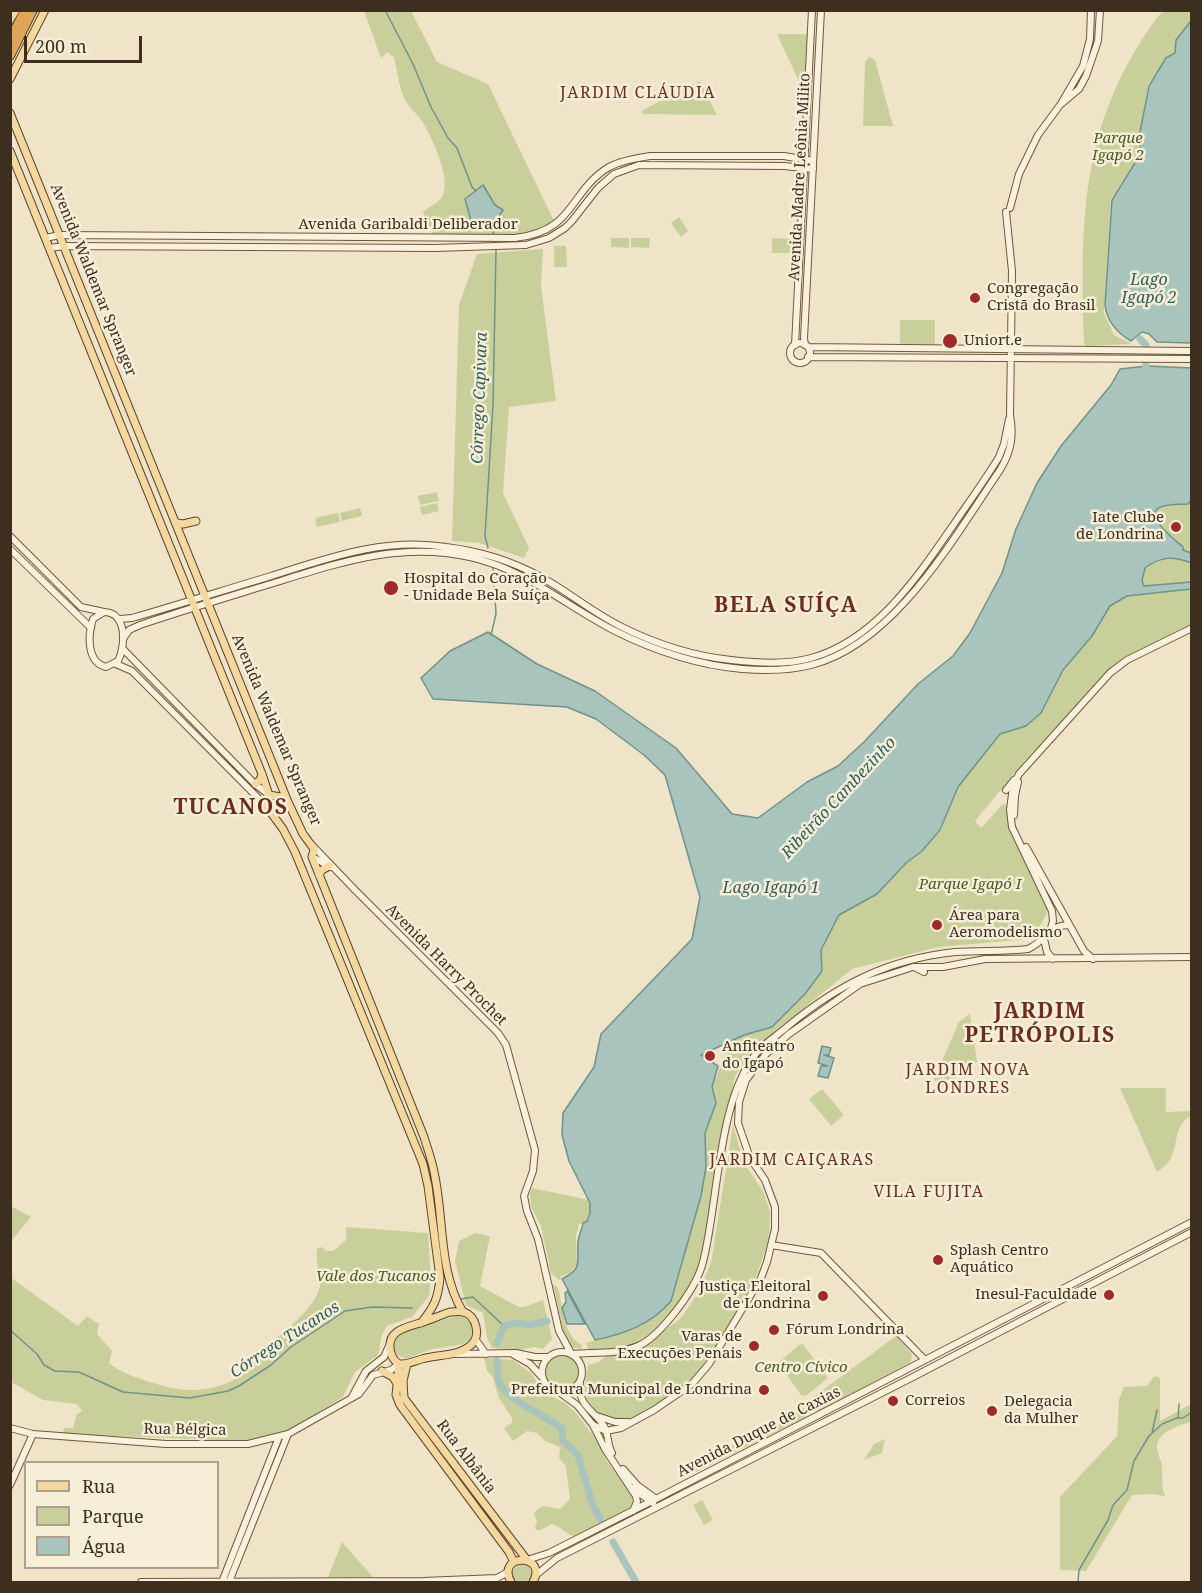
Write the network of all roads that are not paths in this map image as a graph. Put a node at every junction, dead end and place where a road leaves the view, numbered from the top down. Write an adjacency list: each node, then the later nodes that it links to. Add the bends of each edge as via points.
1 (16, 10): 9 (main road)
2 (25, 10): 10 (highway)
3 (33, 10): 11 (highway)
4 (45, 10): 12 (main road)
5 (812, 10): 19 (street, Avenida Madre Leônia Milito)
6 (821, 10): 20 (street, Avenida Madre Leônia Milito)
7 (1091, 10): 13 (street, via 1090,39 1083,66)
8 (1100, 10): 13 (street, via 1098,41 1090,68 1079,89)
9 (10, 20)
10 (10, 39)
11 (10, 56)
12 (10, 79)
13 (1060, 105): 33 (street, via 1027,156 1009,211)
14 (10, 113): 15 (main road, Avenida Waldemar Spranger)
15 (18, 132): 16 (main road); 25 (main road, Avenida Waldemar Spranger)
16 (11, 140)
17 (10, 151): 27 (main road, Avenida Waldemar Spranger)
18 (784, 156): 19 (street, Avenida Garibaldi Deliberador); 21 (street); 24 (street, Avenida Garibaldi Deliberador, via 650,156 610,167 564,218)
19 (806, 159): 20 (street, Avenida Garibaldi Deliberador); 22 (street, Avenida Madre Leônia Milito)
20 (813, 161): 23 (street, Avenida Madre Leônia Milito)
21 (784, 166): 22 (street, Avenida Garibaldi Deliberador); 26 (street, Avenida Garibaldi Deliberador, via 639,165 614,174 572,221)
22 (805, 167): 23 (street, Avenida Garibaldi Deliberador); 30 (street, Avenida Madre Leônia Milito)
23 (813, 169): 31 (street, Avenida Madre Leônia Milito)
24 (546, 230): 25 (street, Avenida Garibaldi Deliberador, via 522,237 496,238); 26 (street)
25 (60, 236): 27 (street, Avenida Garibaldi Deliberador); 28 (main road, Avenida Waldemar Spranger)
26 (549, 237): 28 (street, Avenida Garibaldi Deliberador, via 526,245 435,248)
27 (45, 238): 29 (main road, Avenida Waldemar Spranger)
28 (65, 246): 29 (street, Avenida Garibaldi Deliberador); 37 (main road, Avenida Waldemar Spranger)
29 (49, 248): 43 (main road, Avenida Waldemar Spranger)
30 (795, 345): 31 (street); 34 (street, via 790,352 794,360 802,362)
31 (806, 346): 33 (street); 34 (street)
32 (1191, 351): 33 (street, via 1081,349)
33 (1011, 353): 34 (street); 35 (street); 38 (street, via 1008,445)
34 (808, 357)
35 (1191, 359)
36 (196, 521): 37 (main road)
37 (177, 523): 41 (main road, Avenida Waldemar Spranger)
38 (958, 525): 42 (street); 44 (street, via 930,572)
39 (10, 536): 45 (street, via 81,607)
40 (10, 549): 47 (street)
41 (207, 600): 43 (street); 51 (street, via 355,550 433,545 474,552 530,571 643,641 692,656 745,662); 58 (main road, Avenida Waldemar Spranger)
42 (893, 603): 44 (street); 51 (street, via 854,638)
43 (194, 604): 46 (street); 49 (street, via 132,627); 54 (main road, Avenida Waldemar Spranger)
44 (898, 609): 51 (street, via 864,640 837,656)
45 (104, 612): 46 (street, via 114,613); 47 (street, via 96,616)
46 (120, 619): 49 (street)
47 (91, 628): 52 (street, via 95,663 106,667)
48 (1191, 628): 53 (street, via 1127,660 1110,673)
49 (123, 639): 50 (street)
50 (122, 648): 52 (street); 55 (street)
51 (813, 661)
52 (116, 664): 59 (street, via 132,671)
53 (1025, 768): 57 (street, via 1016,777); 60 (street, via 1018,784)
54 (262, 774): 55 (main road); 56 (main road, Avenida Waldemar Spranger)
55 (255, 784): 56 (street)
56 (270, 795): 58 (main road); 59 (main road, Avenida Waldemar Spranger)
57 (1009, 795): 60 (street); 61 (street)
58 (288, 802): 63 (main road, Avenida Waldemar Spranger)
59 (266, 806): 64 (main road, Avenida Waldemar Spranger)
60 (1014, 815): 62 (street)
61 (1012, 827): 62 (street); 69 (street)
62 (1023, 842): 68 (street)
63 (311, 844): 65 (main road, Avenida Waldemar Spranger); 66 (street, Avenida Harry Prochet)
64 (295, 852): 65 (main road); 81 (main road, Avenida Waldemar Spranger)
65 (312, 857): 66 (street, Avenida Harry Prochet); 67 (main road, Avenida Waldemar Spranger)
66 (332, 868): 67 (main road); 91 (street, Avenida Harry Prochet, via 506,1045 535,1150 524,1196)
67 (319, 875): 80 (main road, Avenida Waldemar Spranger)
68 (1043, 881): 69 (street); 70 (street)
69 (1043, 892): 71 (street, via 1052,911)
70 (1069, 925): 71 (street); 73 (street)
71 (1051, 928): 72 (street)
72 (1044, 939): 74 (street, via 1028,949); 76 (street)
73 (1078, 941): 77 (street, via 1077,950); 78 (street)
74 (931, 956): 79 (street); 98 (street, via 898,963 857,979 798,1017 760,1049 741,1075 730,1112 703,1264 688,1296 664,1327 640,1346 604,1354)
75 (1191, 957): 78 (street)
76 (1053, 958): 77 (street); 79 (street, via 985,959)
77 (1068, 958): 78 (street)
78 (1093, 959)
79 (924, 969): 84 (street, via 913,967 860,984 766,1054 746,1080 738,1123 750,1158 773,1201)
80 (370, 1003): 81 (main road); 88 (main road, Avenida Waldemar Spranger, via 424,1137 435,1176 449,1280)
81 (360, 1010): 90 (main road, Avenida Waldemar Spranger, via 417,1146 428,1186 440,1278 434,1308)
82 (1191, 1222): 85 (street, Avenida Duque de Caxias)
83 (1191, 1232): 86 (street, Avenida Duque de Caxias)
84 (771, 1245): 101 (street, via 821,1253); 112 (street, via 761,1278 702,1374)
85 (1136, 1251): 86 (street, via 1136,1257); 87 (street, Avenida Duque de Caxias)
86 (1118, 1270): 89 (street, Avenida Duque de Caxias)
87 (1038, 1301): 89 (street, via 1031,1308); 94 (street, Avenida Duque de Caxias)
88 (464, 1312): 90 (main road, via 450,1312); 92 (main road, via 473,1318)
89 (1032, 1314): 99 (street, Avenida Duque de Caxias)
90 (421, 1323): 93 (main road, via 400,1330)
91 (559, 1331): 98 (street); 100 (street, via 557,1344)
92 (476, 1340): 95 (main road); 96 (street)
93 (390, 1344): 102 (main road, via 392,1356); 110 (street, via 384,1357 366,1371)
94 (952, 1346): 99 (street); 101 (street, Avenida Duque de Caxias)
95 (451, 1354): 96 (street, Rua Bélgica); 102 (main road, Rua Bélgica)
96 (486, 1354): 97 (street, Rua Bélgica)
97 (510, 1354): 100 (street, Rua Bélgica); 105 (street, via 530,1364)
98 (571, 1354): 100 (street, via 558,1352); 106 (street, via 582,1367)
99 (956, 1355): 108 (street, Avenida Duque de Caxias)
100 (548, 1357): 105 (street, via 542,1369)
101 (925, 1360): 104 (street, Avenida Duque de Caxias)
102 (403, 1364): 103 (street, Rua Bélgica); 107 (main road); 125 (main road, Rua Albânia, via 404,1398)
103 (382, 1371): 107 (main road); 110 (street, Rua Bélgica, via 373,1375)
104 (897, 1374): 108 (street); 123 (street, Avenida Duque de Caxias)
105 (543, 1379): 109 (street, via 549,1388)
106 (580, 1381): 109 (street, via 570,1391); 111 (street, via 580,1395)
107 (396, 1382): 126 (main road, Rua Albânia, via 400,1405)
108 (902, 1383): 123 (street, Avenida Duque de Caxias)
109 (559, 1392): 113 (street, via 577,1405)
110 (350, 1400): 118 (street, Rua Bélgica)
111 (589, 1410): 112 (street, via 615,1422); 116 (street)
112 (634, 1420): 115 (street)
113 (593, 1425): 116 (street); 122 (street)
114 (10, 1428): 117 (street, Rua Bélgica)
115 (621, 1428): 116 (street); 120 (street, via 610,1436)
116 (606, 1431): 120 (street)
117 (33, 1434): 119 (street, Rua Bélgica, via 174,1445 248,1444); 121 (street)
118 (288, 1434): 119 (street, Rua Bélgica); 135 (street)
119 (279, 1437): 134 (street)
120 (609, 1449): 123 (street)
121 (10, 1485)
122 (632, 1487): 123 (street); 124 (street, via 637,1502)
123 (656, 1504): 124 (street, Avenida Duque de Caxias); 128 (street, Avenida Duque de Caxias, via 557,1558)
124 (633, 1511): 125 (street, Avenida Duque de Caxias, via 549,1553)
125 (526, 1560): 126 (main road); 128 (main road, Rua Albânia, via 535,1567)
126 (514, 1563): 127 (main road)
127 (508, 1572): 130 (street); 136 (main road)
128 (536, 1575): 137 (main road)
129 (479, 1581): 130 (street); 135 (street)
130 (488, 1581)
131 (141, 1582): 132 (street)
132 (157, 1582): 133 (street)
133 (162, 1582): 134 (street)
134 (222, 1582): 135 (street)
135 (229, 1582)
136 (512, 1582)
137 (533, 1582)

